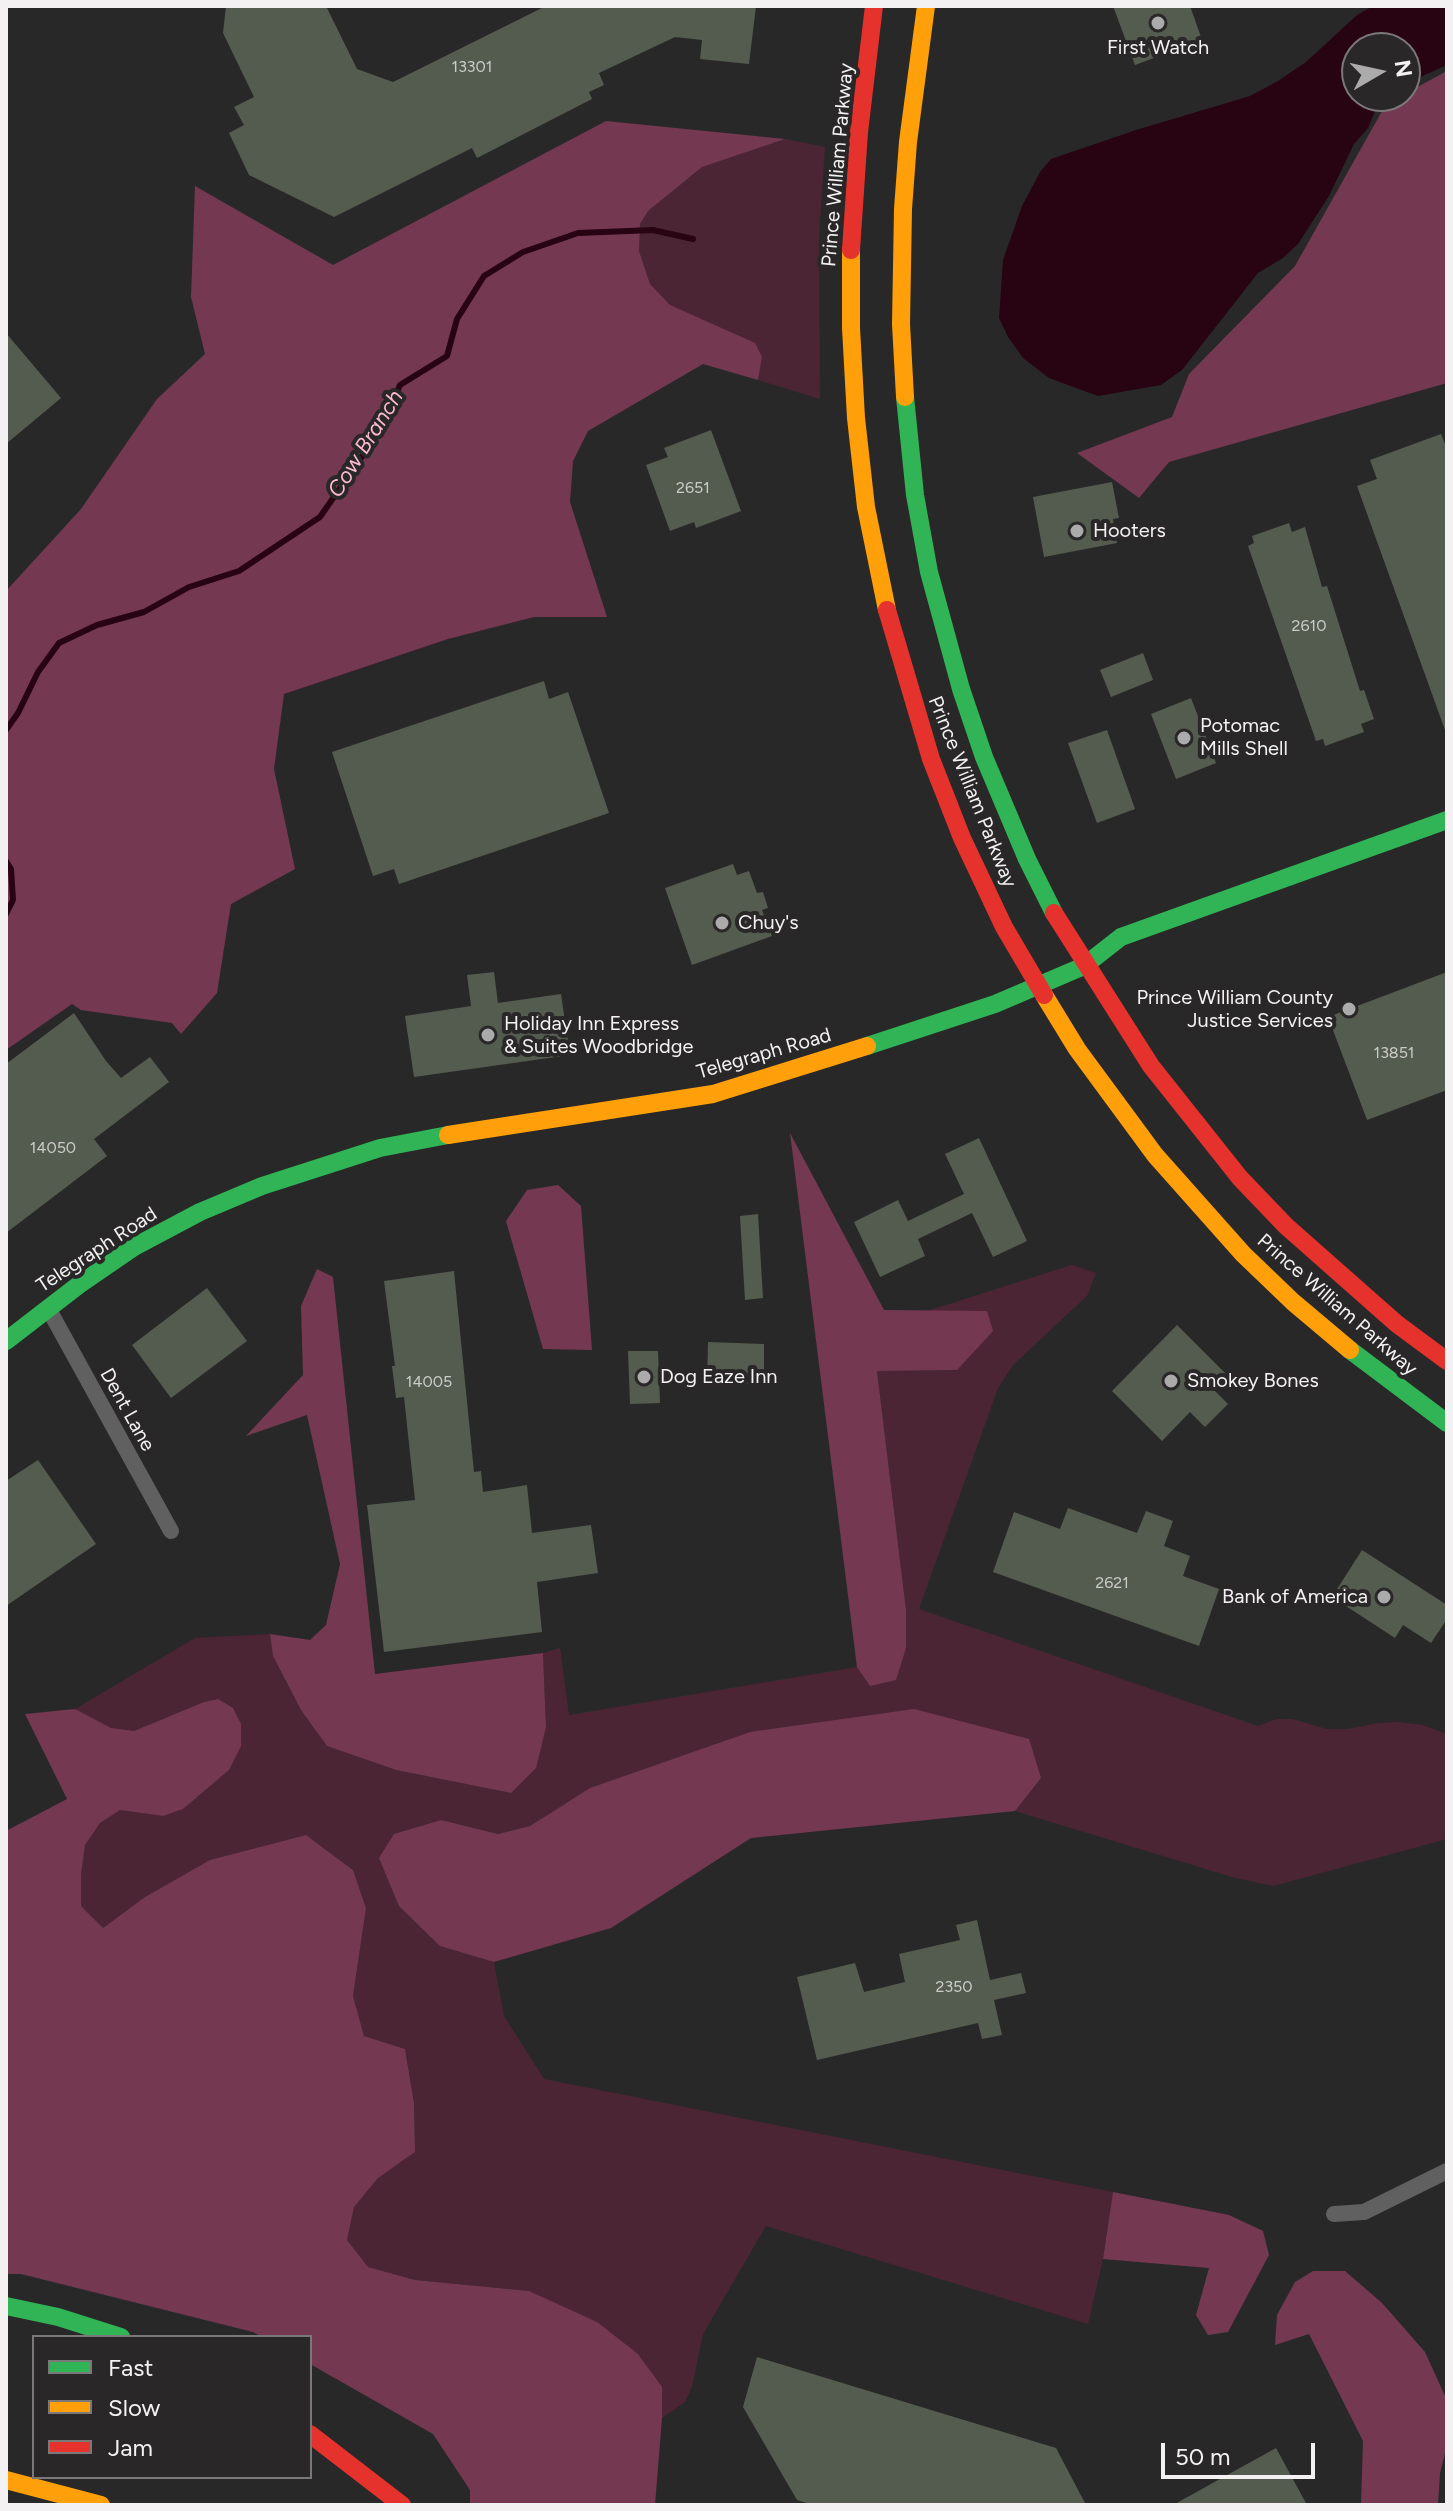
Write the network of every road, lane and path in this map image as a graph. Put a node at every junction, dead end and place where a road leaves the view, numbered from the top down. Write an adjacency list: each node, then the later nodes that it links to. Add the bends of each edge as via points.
1 (874, 6): 5 (main road, Prince William Parkway, via 850,265 856,418 866,507 891,628 931,759 1004,927)
2 (926, 6): 4 (main road, Prince William Parkway, via 908,142 901,251 902,355 915,495 929,572 984,757 1027,859)
3 (1447, 820): 4 (main road, Telegraph Road, via 1121,937)
4 (1084, 966): 5 (main road, Telegraph Road); 8 (main road, Prince William Parkway, via 1151,1066 1240,1178 1334,1271)
5 (1039, 987): 6 (main road, Telegraph Road, via 713,1094 444,1136 341,1160 200,1212 134,1247); 9 (main road, Prince William Parkway, via 1114,1102 1233,1243 1346,1347)
6 (48, 1308): 7 (main road, Telegraph Road); 10 (street, Dent Lane)
7 (6, 1341)
8 (1447, 1361)
9 (1447, 1423)
10 (171, 1531)
11 (1447, 2171): 12 (street, via 1364,2212)
12 (1334, 2214)
13 (6, 2306): 14 (main road)
14 (115, 2335)
15 (312, 2436): 18 (main road)
16 (6, 2480): 17 (main road)
17 (101, 2505)
18 (402, 2505)

